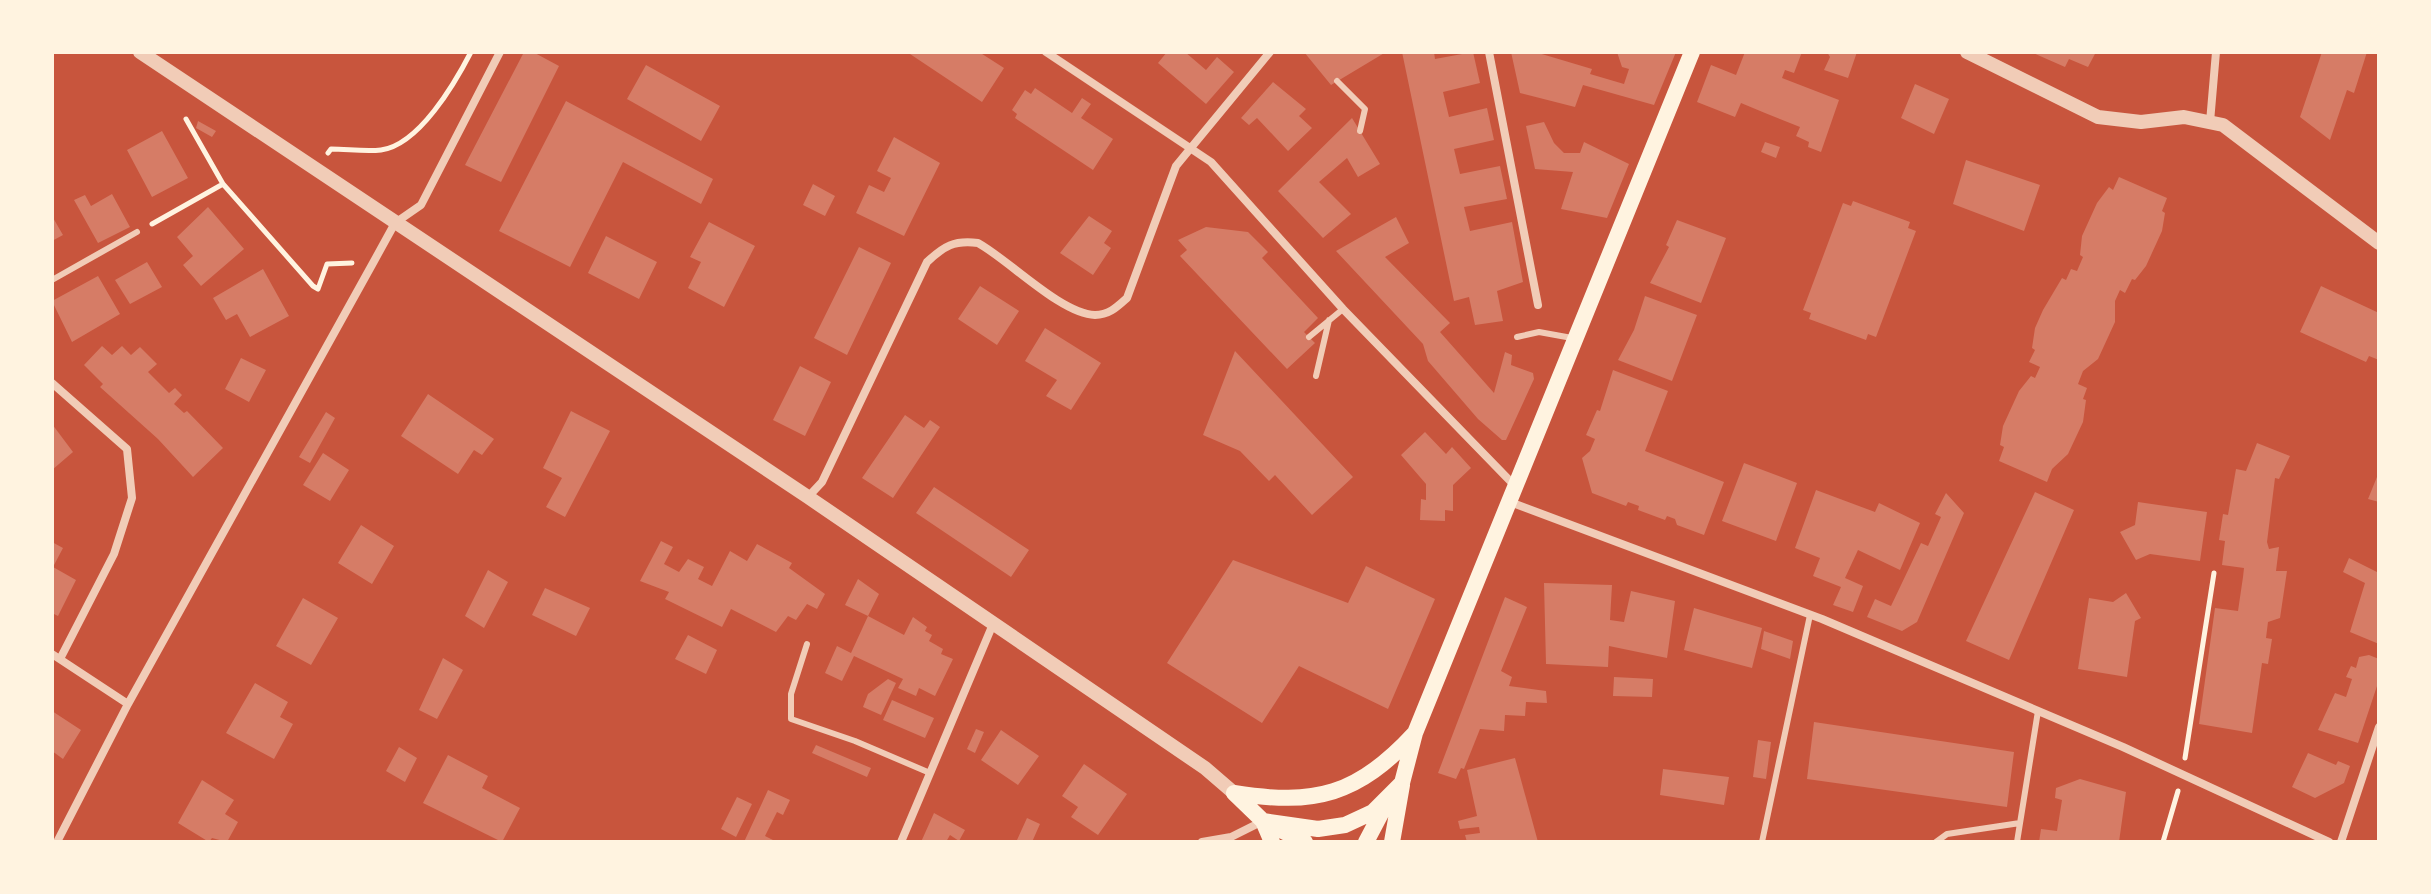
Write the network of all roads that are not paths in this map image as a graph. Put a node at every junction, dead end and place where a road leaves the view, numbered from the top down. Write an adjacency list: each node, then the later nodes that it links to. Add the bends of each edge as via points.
1 (140, 52): 13 (street)
2 (500, 52): 13 (street, via 421,205)
3 (1046, 52): 12 (street)
4 (1270, 52): 12 (street)
5 (1489, 52): 17 (street)
6 (1692, 52): 22 (main road)
7 (1967, 52): 10 (street, via 2098,117)
8 (2216, 52): 10 (street)
9 (1337, 81): 11 (lane, via 1365,109)
10 (2210, 122): 15 (street, via 2223,125)
11 (1360, 131)
12 (1191, 146): 18 (street); 26 (street, via 1176,166 1127,298 1111,313 1093,315 1071,308 978,243 960,241 943,247 927,262 822,482)
13 (395, 223): 26 (street); 32 (street)
14 (137, 232): 16 (lane)
15 (2379, 243)
16 (52, 280)
17 (1538, 305)
18 (1343, 309): 19 (lane); 25 (street)
19 (1329, 320): 20 (lane); 23 (lane)
20 (1309, 337)
21 (1517, 337): 22 (lane, via 1539,332)
22 (1576, 338): 25 (main road)
23 (1316, 376)
24 (52, 383): 31 (street, via 127,449 132,498 114,554)
25 (1515, 486): 27 (main road)
26 (808, 497): 29 (street)
27 (1509, 502): 28 (street); 35 (main road)
28 (1810, 615): 33 (street); 49 (lane)
29 (993, 624): 36 (street); 38 (street)
30 (807, 644): 36 (lane, via 791,694 791,719)
31 (56, 657): 32 (street)
32 (128, 704): 42 (street)
33 (2038, 711): 41 (lane); 52 (street)
34 (2379, 727): 53 (street)
35 (1415, 733): 37 (main road); 38 (main road, via 1367,778 1332,793 1269,798)
36 (930, 773): 43 (street)
37 (1402, 783): 39 (main road); 48 (main road)
38 (1234, 793): 40 (main road)
39 (1389, 799): 40 (main road, via 1345,825 1318,829); 47 (main road)
40 (1263, 821): 44 (street, via 1231,837); 45 (main road); 46 (main road)
41 (2020, 823): 50 (lane, via 1947,834); 51 (lane)
42 (57, 842)
43 (901, 842)
44 (1202, 842)
45 (1272, 842)
46 (1305, 842)
47 (1366, 842)
48 (1392, 842)
49 (1762, 842)
50 (1936, 842)
51 (2017, 842)
52 (2329, 842)
53 (2341, 842)

